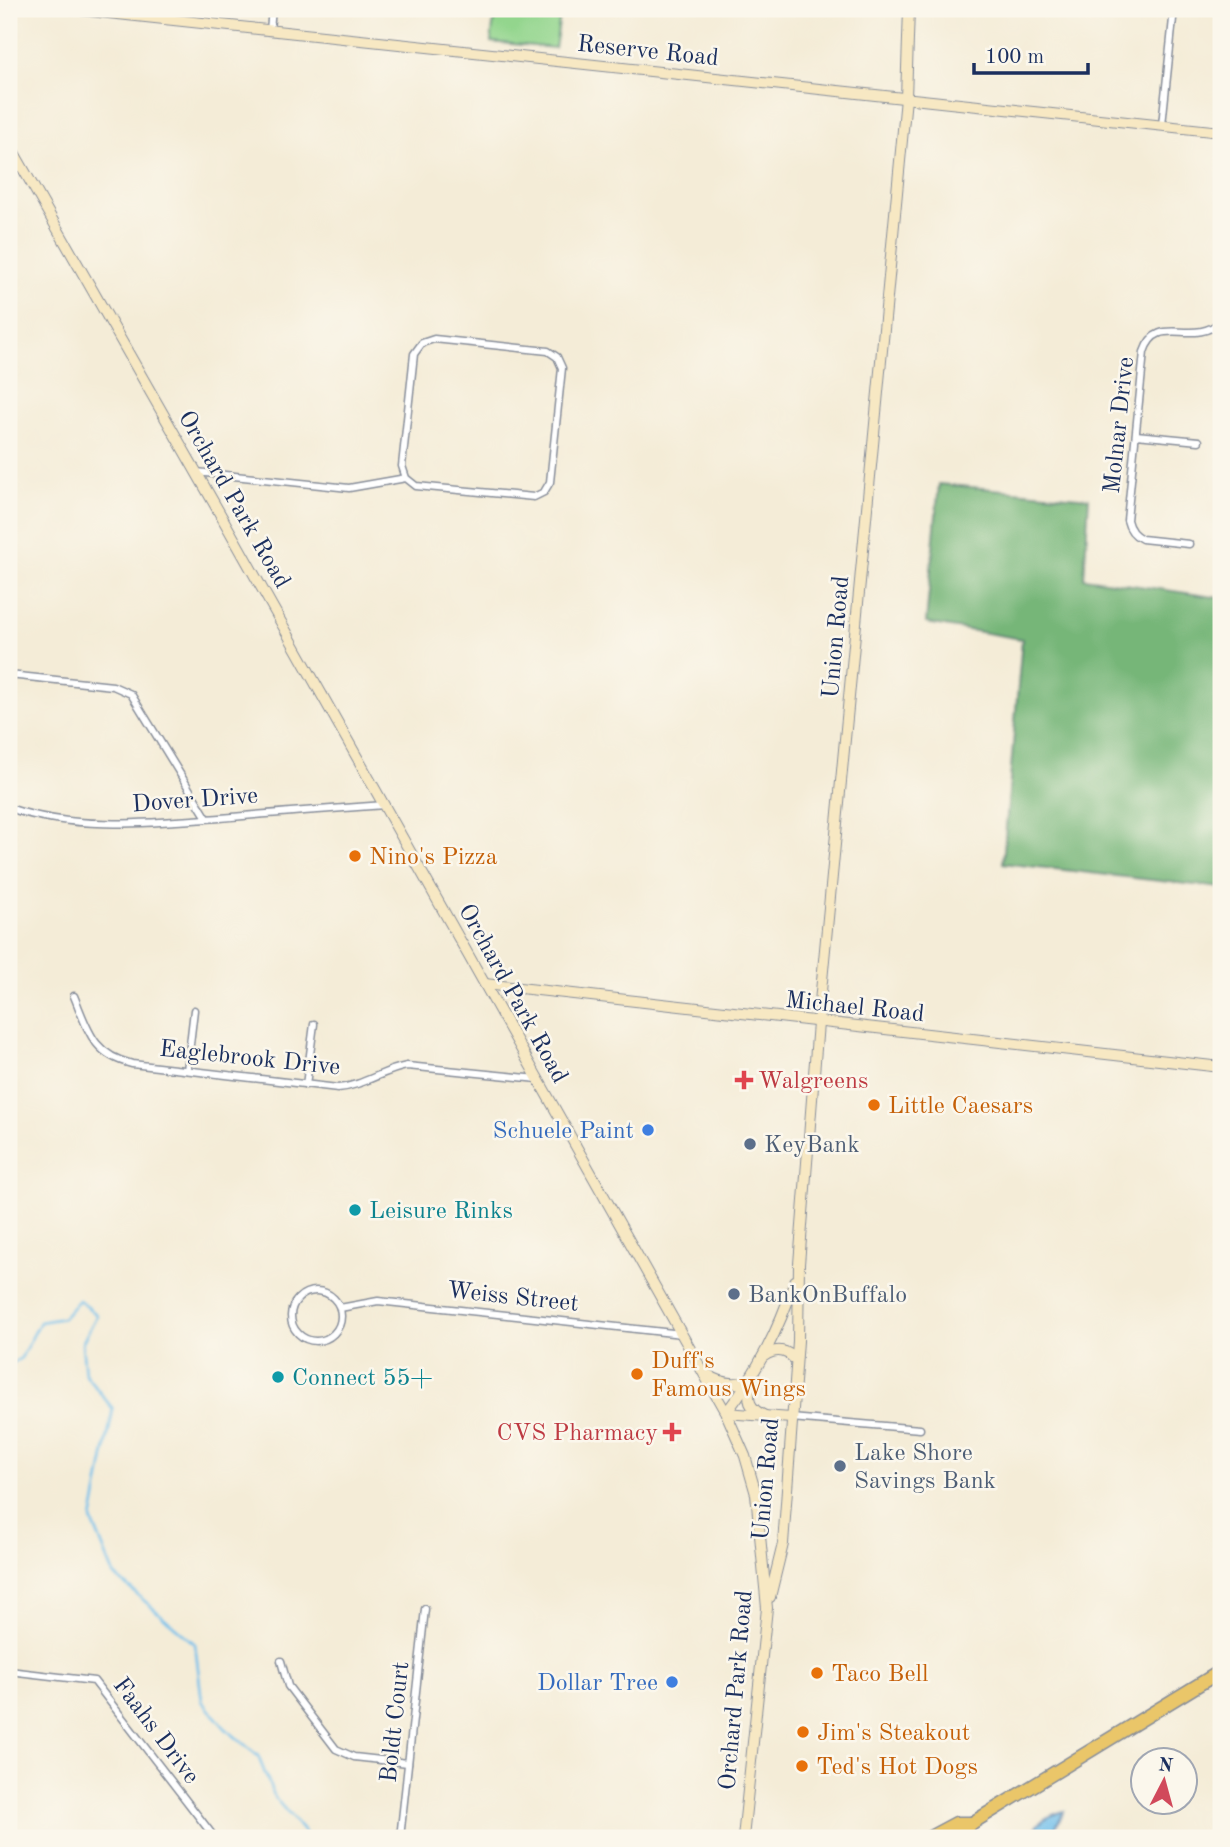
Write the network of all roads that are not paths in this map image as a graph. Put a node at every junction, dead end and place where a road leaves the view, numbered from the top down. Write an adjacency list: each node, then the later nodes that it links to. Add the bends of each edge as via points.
1 (71, 9): 5 (main road, Reserve Road)
2 (272, 9): 5 (street)
3 (909, 9): 6 (main road, Union Road)
4 (1174, 9): 7 (street)
5 (270, 30): 6 (main road, Reserve Road)
6 (906, 98): 7 (main road, Reserve Road); 23 (main road, Union Road)
7 (1162, 125): 8 (main road, Reserve Road)
8 (1221, 132)
9 (9, 144): 13 (main road, Orchard Park Road)
10 (1221, 321): 11 (street, Molnar Drive, via 1201,333 1168,331 1150,340 1144,352)
11 (1136, 435): 12 (street); 15 (street, Molnar Drive, via 1128,526 1142,538)
12 (1199, 441)
13 (196, 472): 14 (street, via 349,488); 17 (main road, Orchard Park Road)
14 (406, 478): 14 (street, via 402,466 414,354 422,343 434,339 548,351 557,357 562,368 550,482 544,492 534,497 416,486)
15 (1189, 544)
16 (9, 675): 19 (street, via 113,686 131,694)
17 (385, 805): 19 (street, Dover Drive); 20 (main road, Orchard Park Road)
18 (9, 808): 19 (street, Dover Drive, via 62,821)
19 (207, 818)
20 (485, 984): 23 (main road, Michael Road); 27 (main road, Orchard Park Road)
21 (74, 996): 26 (street, Eaglebrook Drive, via 94,1041 106,1054 132,1064)
22 (194, 1010): 26 (street)
23 (818, 1023): 25 (main road, Michael Road); 29 (main road, Union Road)
24 (314, 1024): 28 (street)
25 (1221, 1067)
26 (187, 1070): 28 (street, Eaglebrook Drive)
27 (538, 1079): 28 (street, Eaglebrook Drive, via 417,1065 395,1068 347,1088); 31 (main road, Orchard Park Road)
28 (306, 1085)
29 (799, 1269): 32 (main road, Union Road); 33 (main road, Union Road)
30 (340, 1308): 30 (street, via 327,1294 308,1293 293,1306 292,1325 305,1339 324,1340 338,1327); 31 (street, Weiss Street, via 377,1301)
31 (682, 1334): 34 (main road, Orchard Park Road)
32 (764, 1356): 33 (main road, via 783,1351); 35 (main road, Union Road)
33 (796, 1361): 38 (main road, Union Road)
34 (703, 1371): 35 (main road, via 727,1384); 36 (main road, Orchard Park Road)
35 (752, 1379): 36 (main road, Union Road); 37 (main road, via 748,1400)
36 (726, 1413): 37 (main road); 40 (main road, Orchard Park Road, via 756,1493)
37 (769, 1417): 38 (main road)
38 (791, 1418): 39 (street); 40 (main road, Union Road, via 783,1544)
39 (920, 1429)
40 (767, 1608): 49 (main road, Orchard Park Road)
41 (425, 1609): 45 (street, Boldt Court)
42 (281, 1661): 45 (street, via 288,1686 336,1749 354,1757)
43 (9, 1671): 47 (street, Faahs Drive, via 94,1681)
44 (1221, 1671): 46 (highway)
45 (408, 1763): 48 (street, Boldt Court)
46 (972, 1823): 50 (highway, via 956,1823); 51 (highway)
47 (215, 1838)
48 (400, 1838)
49 (743, 1838)
50 (928, 1838)
51 (955, 1838)

